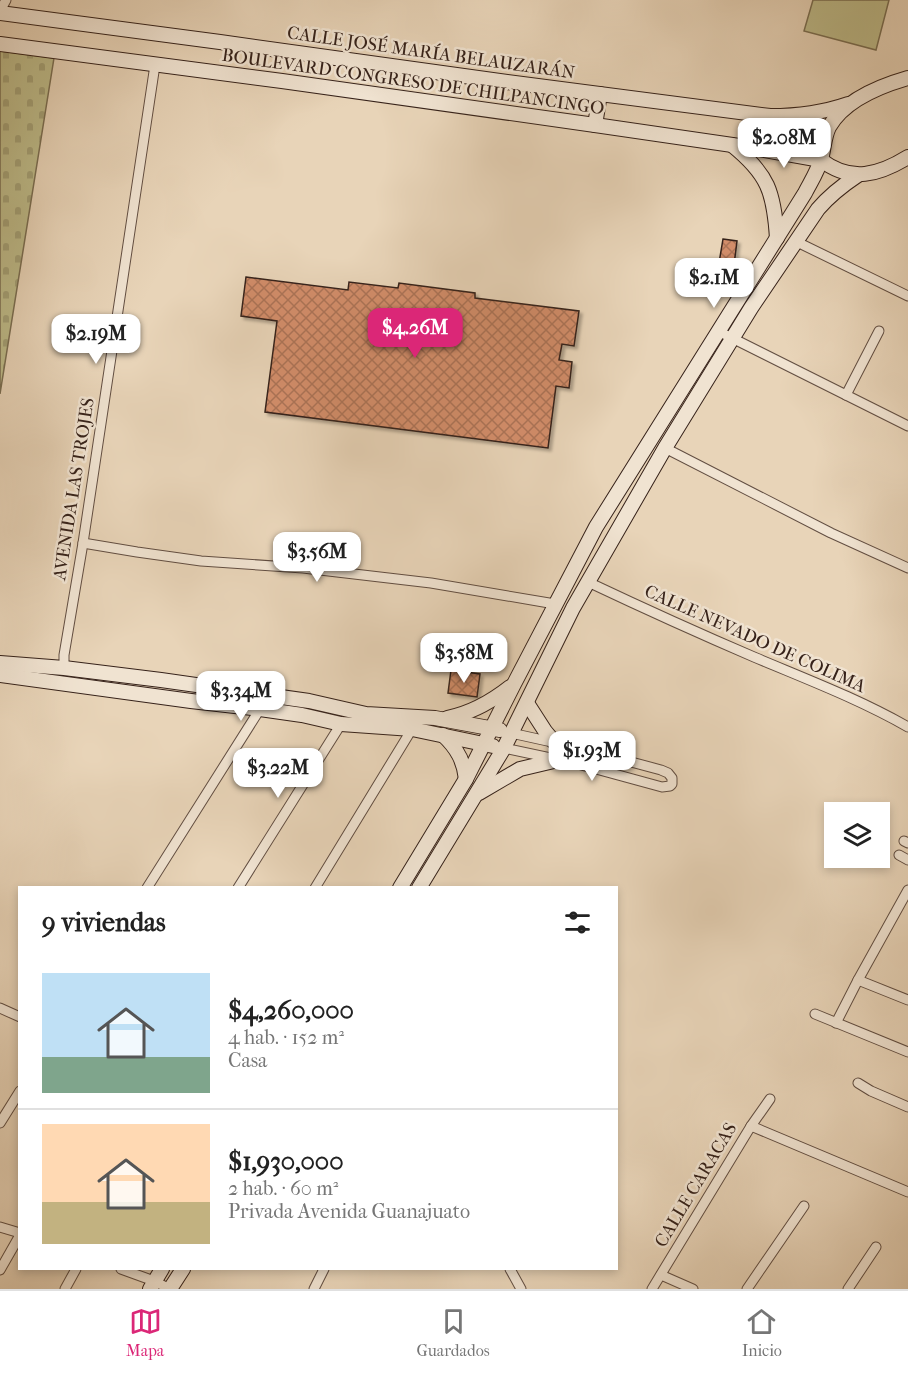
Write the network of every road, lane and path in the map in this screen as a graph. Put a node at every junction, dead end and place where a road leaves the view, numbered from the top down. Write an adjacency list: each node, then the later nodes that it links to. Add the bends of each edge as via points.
1 (6, 0): 2 (street)
2 (0, 12): 8 (street, CALLE JOSÉ MARÍA BELAUZARÁN)
3 (0, 44): 4 (street, BOULEVARD CONGRESO DE CHILPANCINGO)
4 (155, 65): 10 (street, BOULEVARD CONGRESO DE CHILPANCINGO); 24 (street, AVENIDA LAS TROJES)
5 (908, 66): 7 (street)
6 (908, 78): 7 (street)
7 (890, 84): 9 (street)
8 (600, 94): 9 (street, CALLE JOSÉ MARÍA BELAUZARÁN, via 770,116 828,111); 10 (street)
9 (855, 101): 13 (street, via 828,129)
10 (595, 125): 11 (street, BOULEVARD CONGRESO DE CHILPANCINGO)
11 (730, 144): 13 (street, BOULEVARD CONGRESO DE CHILPANCINGO); 15 (street, via 764,178 775,212)
12 (908, 157): 14 (street, via 875,173)
13 (821, 160): 14 (street, BOULEVARD CONGRESO DE CHILPANCINGO, via 830,167); 15 (street)
14 (858, 175): 16 (street, via 827,198)
15 (777, 238): 18 (street)
16 (795, 241): 17 (street); 20 (street)
17 (908, 296)
18 (718, 330): 20 (street); 27 (street, via 596,527)
19 (879, 330): 21 (street)
20 (732, 338): 21 (street); 23 (street)
21 (846, 395): 22 (street)
22 (908, 426)
23 (666, 448): 25 (street); 26 (street)
24 (83, 543): 27 (street, via 201,561 430,583); 29 (street, AVENIDA LAS TROJES)
25 (908, 568)
26 (588, 582): 32 (street); 36 (street, CALLE NEVADO DE COLIMA, via 847,696)
27 (555, 604): 31 (street)
28 (0, 663): 29 (street)
29 (64, 668): 34 (street, via 309,701 366,714)
30 (0, 675): 33 (street)
31 (514, 684): 34 (street, via 479,708); 37 (street)
32 (527, 703): 39 (street); 42 (street)
33 (260, 709): 35 (street); 47 (street)
34 (441, 719): 37 (street)
35 (341, 724): 38 (street); 48 (street)
36 (908, 727)
37 (493, 728): 39 (street); 41 (street)
38 (412, 729): 40 (street); 49 (street)
39 (511, 733): 42 (street); 43 (street)
40 (443, 735): 41 (street); 45 (street, via 460,756)
41 (485, 743): 43 (street); 45 (street)
42 (555, 743): 44 (street, via 661,770 673,781 662,787)
43 (504, 748): 44 (street); 46 (street)
44 (558, 760): 46 (street, via 520,769)
45 (466, 779): 50 (street)
46 (477, 794): 51 (street)
47 (148, 886)
48 (239, 886)
49 (316, 886)
50 (401, 886)
51 (420, 886)
52 (908, 890): 53 (street)
53 (858, 980): 54 (street); 58 (street)
54 (908, 1000)
55 (0, 1008): 57 (street)
56 (815, 1014): 58 (street)
57 (18, 1016)
58 (836, 1023): 59 (street)
59 (908, 1052)
60 (858, 1083): 63 (street)
61 (18, 1093): 64 (street)
62 (770, 1099): 65 (street, CALLE CARACAS)
63 (908, 1107)
64 (0, 1123)
65 (751, 1126): 66 (street); 78 (street, CALLE CARACAS)
66 (908, 1192)
67 (804, 1206): 86 (street)
68 (0, 1227): 69 (street)
69 (18, 1233)
70 (18, 1238): 72 (street)
71 (876, 1247): 87 (street)
72 (0, 1270)
73 (75, 1270): 80 (street)
74 (124, 1270): 79 (street)
75 (182, 1270): 81 (street)
76 (324, 1270): 82 (street)
77 (511, 1270): 83 (street)
78 (661, 1275): 84 (street, CALLE CARACAS); 85 (street)
79 (155, 1280): 81 (street)
80 (65, 1289)
81 (170, 1289)
82 (314, 1289)
83 (521, 1289)
84 (652, 1289)
85 (693, 1289)
86 (747, 1289)
87 (848, 1289)

